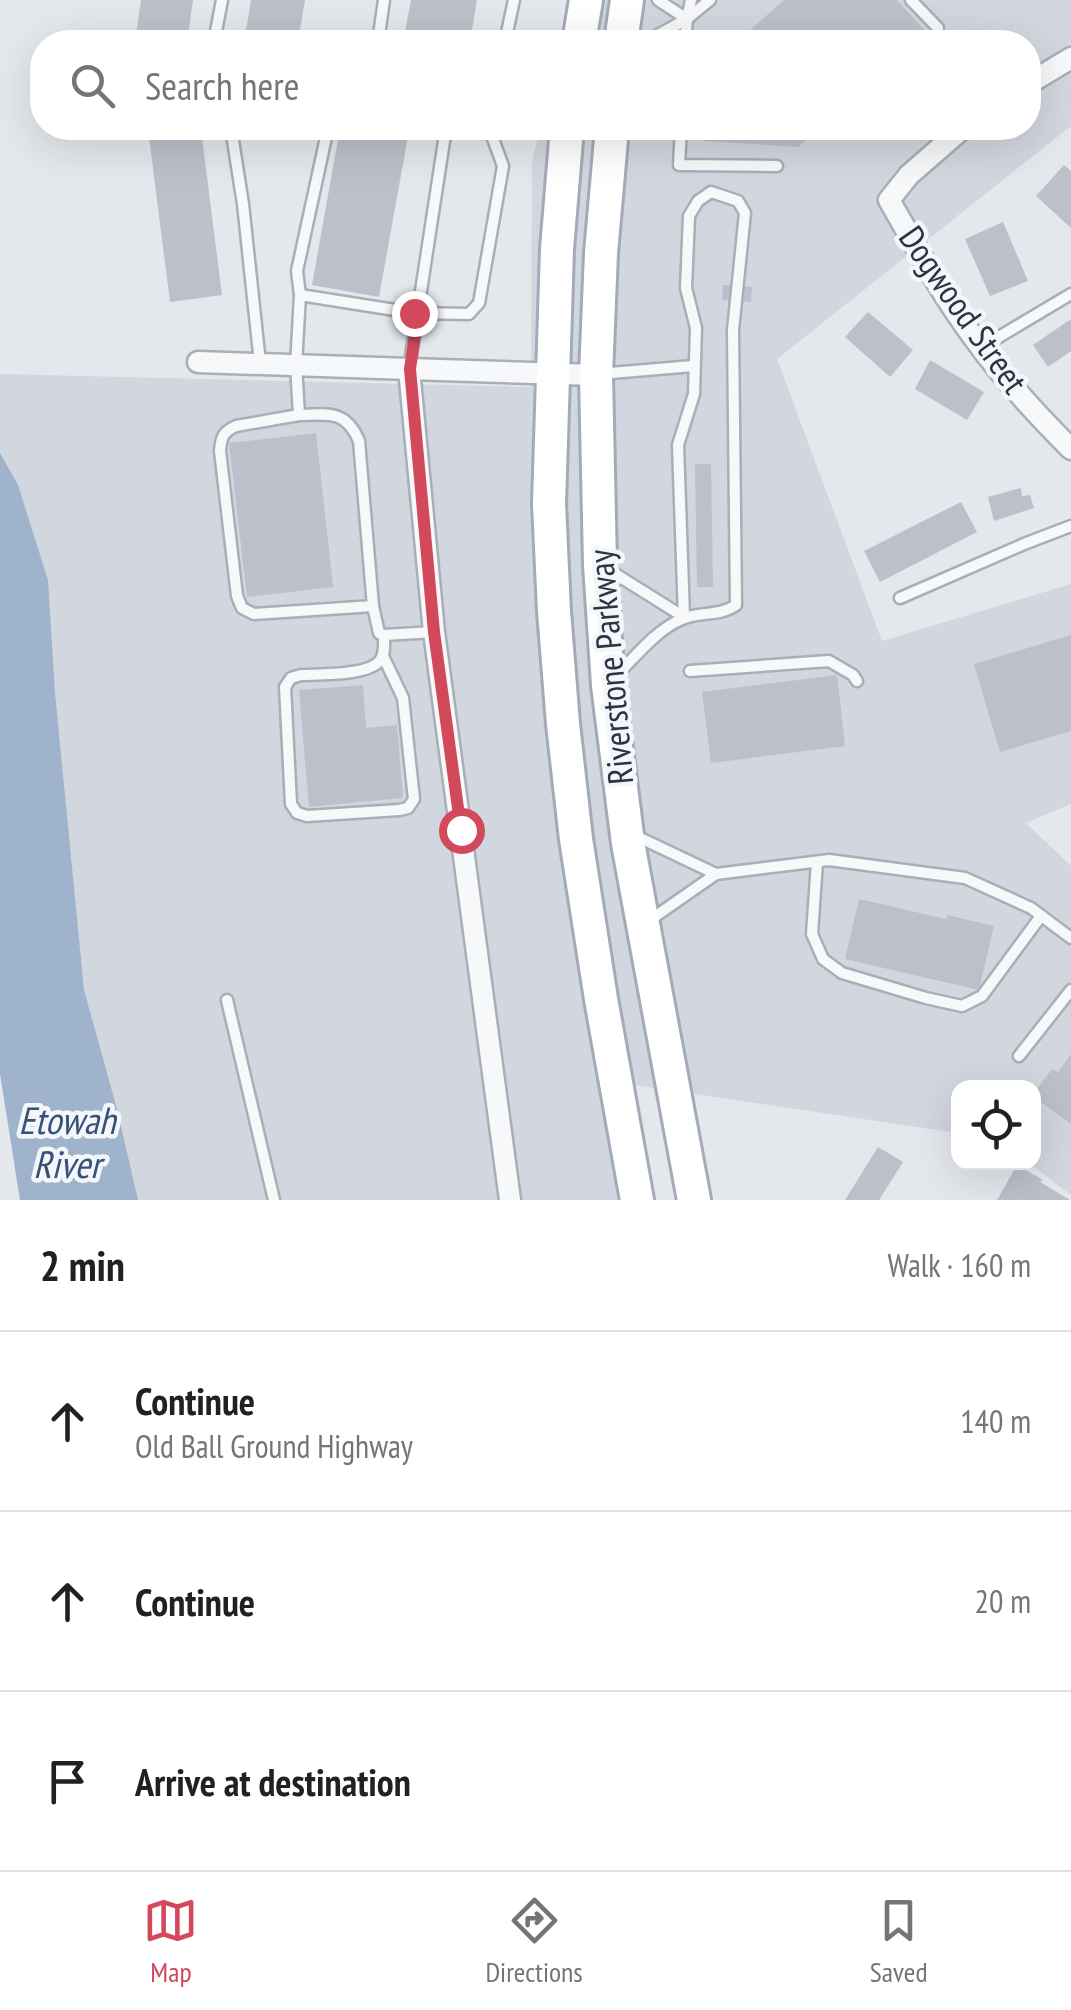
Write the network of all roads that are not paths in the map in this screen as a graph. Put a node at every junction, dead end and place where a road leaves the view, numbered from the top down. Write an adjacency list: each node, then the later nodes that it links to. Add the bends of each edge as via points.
1 (222, 0): 12 (lane)
2 (384, 0): 13 (lane)
3 (514, 0): 14 (lane)
4 (586, 0): 15 (main road)
5 (627, 0): 16 (main road)
6 (658, 0): 10 (lane)
7 (691, 0): 10 (lane)
8 (710, 0): 10 (lane)
9 (911, 0): 11 (lane)
10 (686, 18): 17 (lane); 18 (lane)
11 (938, 28)
12 (216, 30)
13 (380, 30)
14 (508, 30)
15 (581, 30)
16 (623, 30)
17 (666, 30)
18 (686, 30)
19 (1071, 58): 20 (street)
20 (1041, 76)
21 (234, 140): 35 (lane)
22 (325, 140): 31 (lane, via 297,271)
23 (443, 140): 32 (lane)
24 (494, 140): 32 (lane, via 503,166 479,303 468,314)
25 (567, 140): 39 (main road, Riverstone Parkway)
26 (611, 140): 40 (main road, Riverstone Parkway)
27 (680, 140): 29 (lane, via 679,165)
28 (950, 140): 33 (street, Dogwood Street, via 889,200)
29 (776, 166)
30 (1071, 294): 33 (lane)
31 (300, 295): 32 (lane); 36 (lane)
32 (418, 313): 38 (lane)
33 (981, 347): 42 (street, Dogwood Street)
34 (198, 362): 35 (street)
35 (260, 364): 36 (street)
36 (296, 366): 38 (street); 41 (lane)
37 (693, 366): 40 (lane); 47 (lane, via 694,394 678,445); 47 (lane, via 689,216 710,192 738,201 745,213 734,330 736,605)
38 (410, 369): 39 (street); 48 (street)
39 (553, 374): 40 (street); 65 (main road, Riverstone Parkway, via 549,504 562,724 592,945)
40 (596, 374): 44 (main road, Riverstone Parkway)
41 (299, 415): 46 (lane, via 343,417 359,441); 46 (lane, via 236,426 221,437 237,596 254,614)
42 (1071, 448)
43 (1071, 526): 45 (lane)
44 (600, 564): 47 (lane); 53 (main road, Riverstone Parkway)
45 (900, 598)
46 (373, 606): 49 (lane)
47 (684, 617): 53 (lane)
48 (434, 632): 49 (lane); 64 (street)
49 (384, 635): 50 (lane)
50 (383, 656): 50 (lane, via 368,670 301,675 285,687 297,813 399,810 414,799 402,698)
51 (690, 671): 52 (lane, via 829,661)
52 (857, 682)
53 (608, 685): 54 (main road, Riverstone Parkway)
54 (626, 832): 56 (lane); 58 (main road, Riverstone Parkway)
55 (817, 862): 56 (lane); 57 (lane, via 965,878); 57 (lane, via 812,934 823,959 842,973 926,998 962,1006 982,996)
56 (716, 874): 58 (lane)
57 (1041, 916): 59 (lane)
58 (642, 926): 66 (main road, Riverstone Parkway)
59 (1071, 938)
60 (1071, 990): 62 (lane)
61 (226, 1000): 63 (lane)
62 (1018, 1056)
63 (274, 1200)
64 (510, 1200)
65 (638, 1200)
66 (694, 1200)

